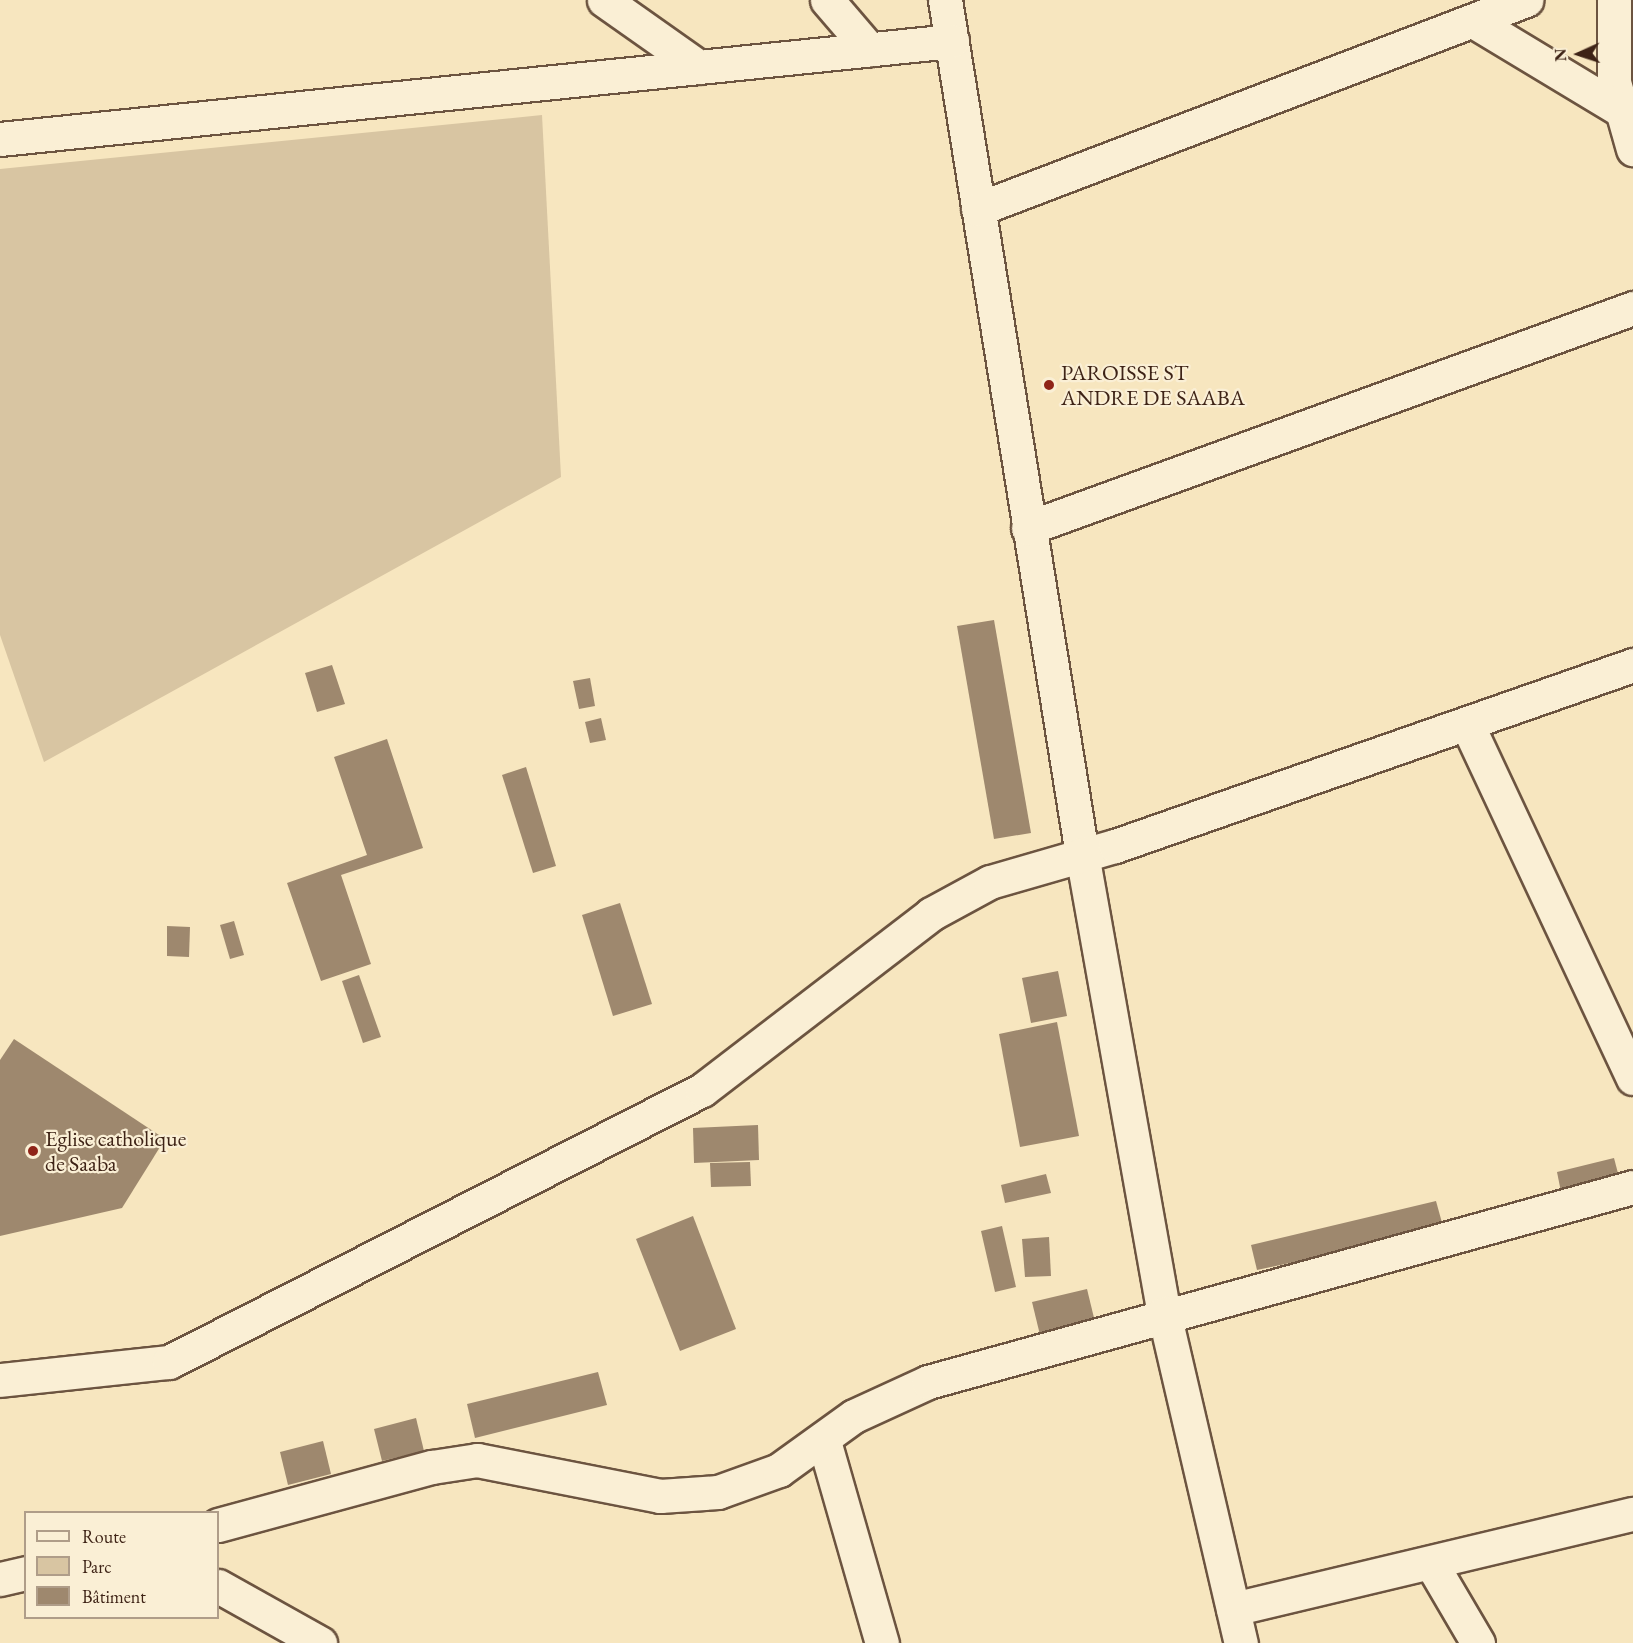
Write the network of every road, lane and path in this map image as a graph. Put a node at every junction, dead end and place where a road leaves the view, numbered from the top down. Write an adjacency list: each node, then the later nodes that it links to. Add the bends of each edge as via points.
1 (604, 0): 9 (street)
2 (826, 0): 8 (street)
3 (945, 0): 7 (street)
4 (1526, 0): 6 (street)
5 (1614, 0): 10 (street, via 1611,48)
6 (1475, 22): 10 (street); 13 (street)
7 (952, 41): 8 (street); 13 (street)
8 (869, 49): 9 (street)
9 (699, 67): 11 (street)
10 (1621, 110): 12 (street)
11 (0, 139)
12 (1633, 149)
13 (978, 209): 15 (street)
14 (1633, 308): 15 (street)
15 (1028, 528): 18 (street)
16 (1633, 665): 17 (street)
17 (1467, 724): 18 (street); 19 (street)
18 (1082, 854): 21 (street); 22 (street, via 958,897 702,1090 169,1362)
19 (1633, 1078)
20 (1633, 1187): 21 (street)
21 (1164, 1313): 23 (street, via 895,1394 854,1416); 30 (street)
22 (0, 1380)
23 (824, 1442): 25 (street, via 779,1470 718,1492 660,1496 477,1460 432,1467); 32 (street)
24 (1633, 1514): 26 (street)
25 (219, 1525)
26 (1431, 1563): 30 (street); 34 (street)
27 (24, 1573): 28 (street)
28 (0, 1579)
29 (219, 1587): 31 (street)
30 (1233, 1609): 33 (street)
31 (320, 1643)
32 (882, 1643)
33 (1241, 1643)
34 (1478, 1643)

